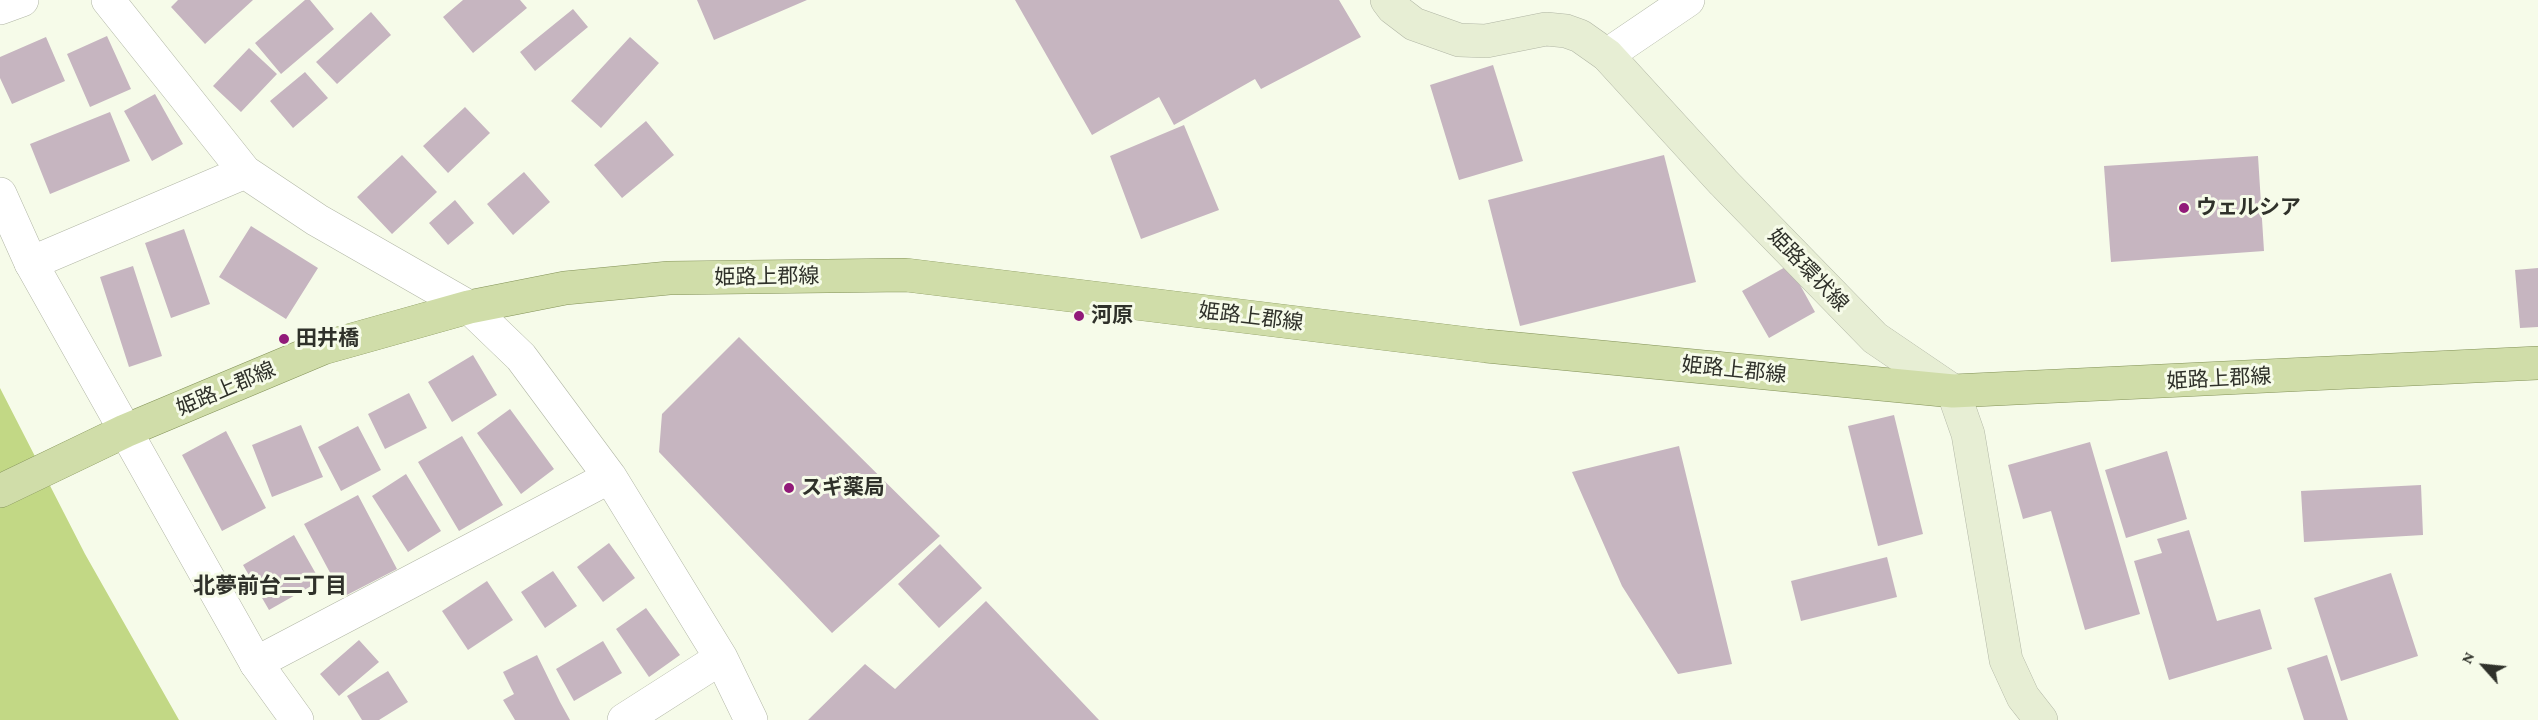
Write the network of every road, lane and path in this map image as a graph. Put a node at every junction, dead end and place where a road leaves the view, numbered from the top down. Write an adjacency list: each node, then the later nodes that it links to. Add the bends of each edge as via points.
1 (22, 0): 5 (street)
2 (108, 0): 7 (street)
3 (1387, 0): 6 (main road, 姫路環状線, via 1414,24 1460,40 1486,41 1556,30 1580,36)
4 (1688, 0): 6 (street)
5 (0, 8)
6 (1607, 55): 12 (main road, 姫路環状線, via 1723,183 1875,338)
7 (245, 172): 9 (street); 10 (street, via 317,220)
8 (0, 194): 9 (street)
9 (31, 263): 13 (street)
10 (469, 307): 12 (main road, 姫路上郡線, via 565,288 669,278 906,275 1486,346); 13 (main road, 姫路上郡線, via 322,348); 14 (street, via 521,357)
11 (2538, 363): 12 (main road, 姫路上郡線)
12 (1953, 392): 21 (main road, via 1968,434 2006,660 2023,697)
13 (125, 431): 15 (main road, 姫路上郡線); 17 (street)
14 (610, 477): 16 (street); 17 (street)
15 (0, 491)
16 (721, 658): 19 (street); 20 (street)
17 (256, 663): 18 (street)
18 (297, 720)
19 (624, 720)
20 (751, 720)
21 (2041, 720)

